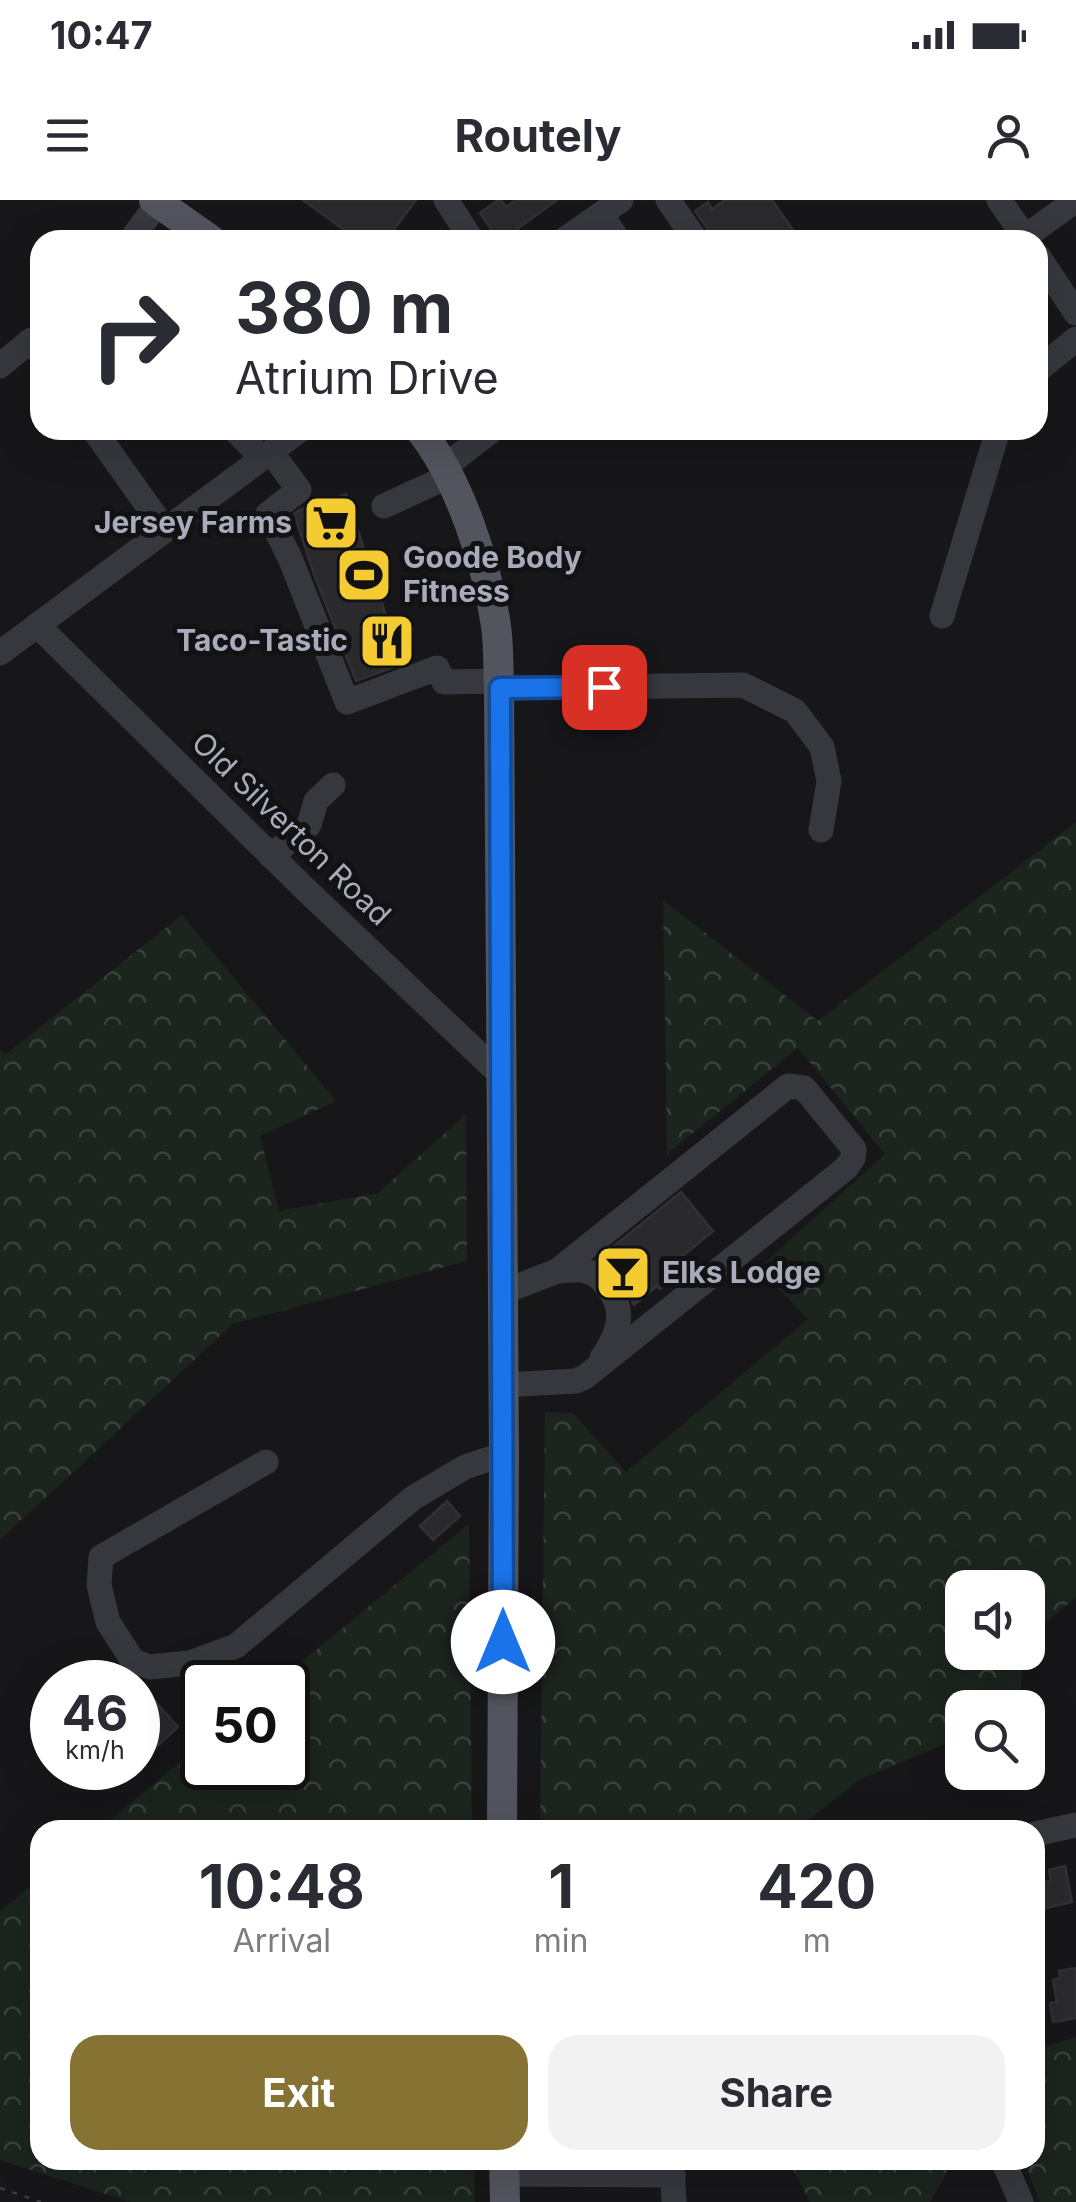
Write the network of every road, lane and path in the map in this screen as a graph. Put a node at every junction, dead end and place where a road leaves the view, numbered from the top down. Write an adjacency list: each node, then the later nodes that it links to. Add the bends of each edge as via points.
1 (668, 200): 12 (street)
2 (999, 200): 13 (street)
3 (1076, 200): 14 (street)
4 (158, 201): 7 (street); 8 (main road)
5 (447, 202): 9 (street)
6 (607, 206): 10 (street); 11 (street)
7 (139, 230)
8 (197, 230)
9 (465, 230)
10 (577, 230)
11 (615, 230)
12 (689, 230)
13 (1020, 230)
14 (1045, 230)
15 (1048, 271): 16 (street)
16 (1076, 313)
17 (1076, 339): 19 (street)
18 (30, 341): 20 (street)
19 (1048, 362)
20 (0, 366)
21 (101, 440): 30 (street)
22 (247, 440): 27 (street)
23 (286, 440): 27 (street)
24 (426, 440): 28 (main road)
25 (481, 440): 28 (street)
26 (995, 440): 31 (street)
27 (266, 455): 30 (street); 34 (street, via 298,490 268,514 347,702 437,668 444,682)
28 (446, 472): 29 (street); 34 (main road, via 484,568)
29 (384, 506)
30 (165, 530): 32 (street)
31 (942, 616)
32 (38, 625): 33 (street); 37 (street, Old Silverton Road)
33 (0, 653)
34 (499, 684): 36 (street, via 743,686 795,710 822,748 829,781); 38 (main road)
35 (333, 785): 37 (street, via 316,801 309,825)
36 (821, 830)
37 (271, 856): 38 (street, Old Silverton Road)
38 (502, 1077): 40 (main road)
39 (557, 1271): 40 (street); 41 (street, via 598,1276 616,1298 616,1334); 41 (street, via 788,1086 804,1088 854,1149 846,1168)
40 (503, 1292): 42 (main road)
41 (585, 1377): 42 (street)
42 (504, 1385): 43 (main road)
43 (504, 1454): 44 (street, via 413,1498 236,1646 190,1664 150,1667 132,1661 108,1622 101,1557); 45 (main road)
44 (266, 1462)
45 (502, 1820)
46 (1076, 1825): 47 (street)
47 (1045, 1832)
48 (631, 2170): 51 (street)
49 (673, 2170): 54 (street)
50 (1007, 2170): 55 (street)
51 (504, 2179)
52 (0, 2188): 53 (path)
53 (41, 2202)
54 (674, 2202)
55 (1021, 2202)

